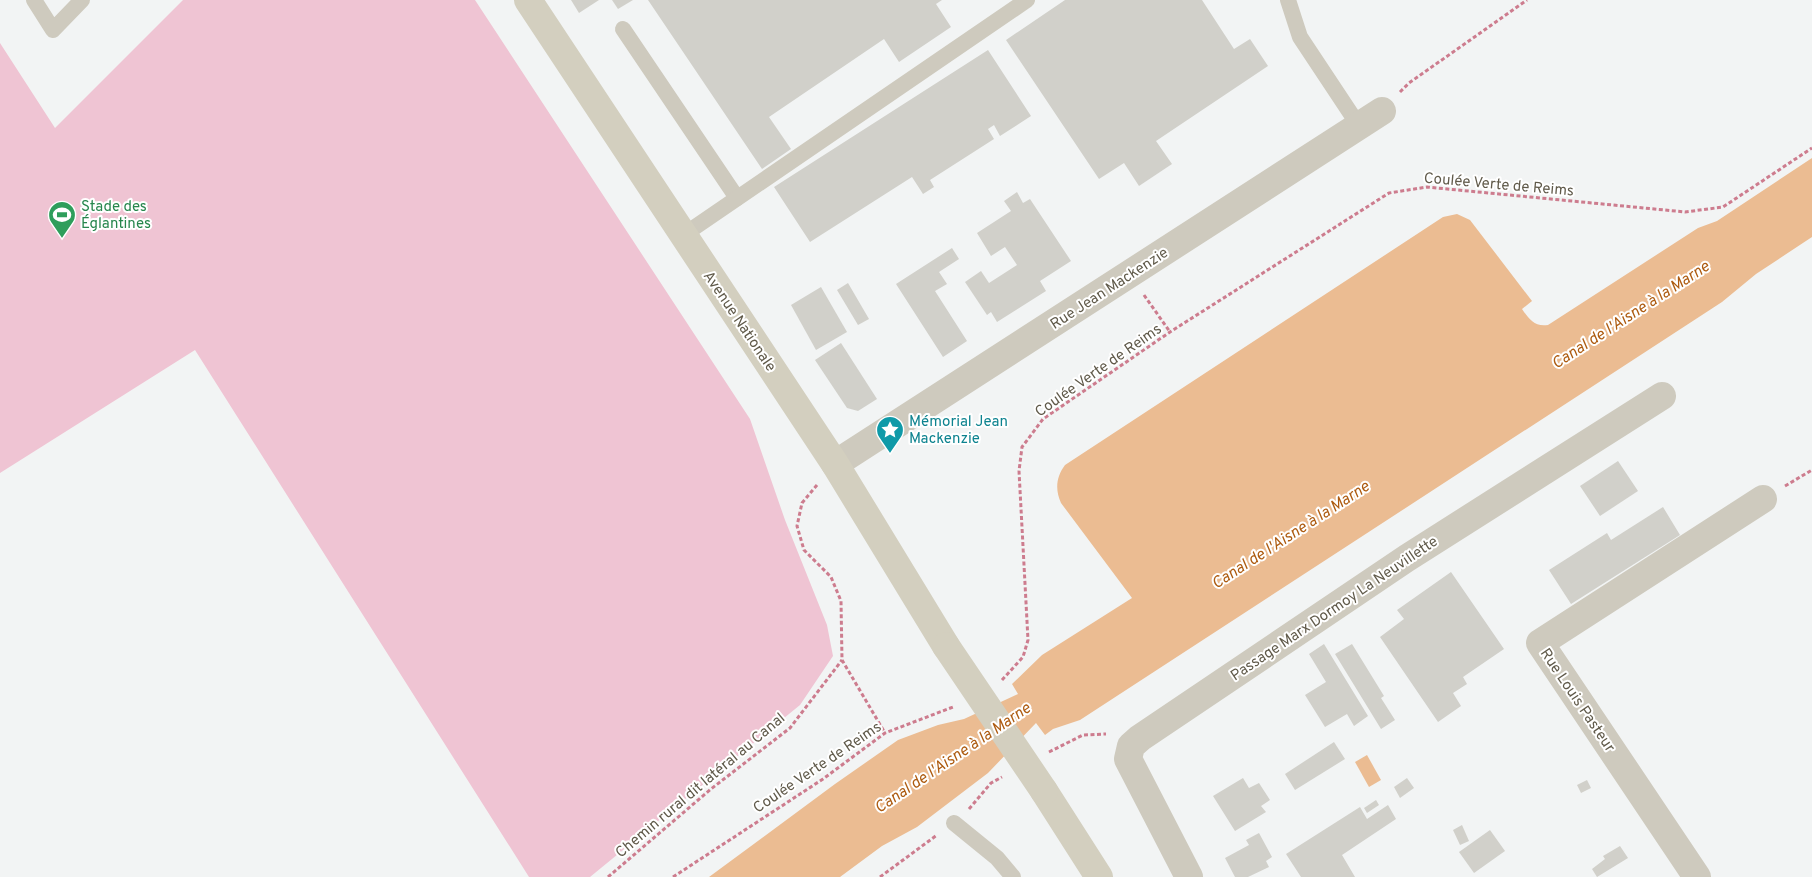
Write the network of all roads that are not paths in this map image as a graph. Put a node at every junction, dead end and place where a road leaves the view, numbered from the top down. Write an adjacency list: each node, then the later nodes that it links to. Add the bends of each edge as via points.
1 (34, 0): 2 (lane, via 53,30)
2 (82, 0)
3 (528, 0): 10 (main road, Avenue Nationale)
4 (1027, 0): 9 (lane)
5 (1288, 0): 8 (lane, via 1300,37)
6 (623, 29): 9 (lane)
7 (1382, 111): 8 (street, Rue Jean Mackenzie)
8 (1359, 126): 12 (street, Rue Jean Mackenzie)
9 (737, 198): 10 (lane)
10 (682, 236): 12 (main road, Avenue Nationale)
11 (1662, 396): 17 (street, Passage Marx Dormoy La Neuvillette, via 1407,558 1131,746 1128,759)
12 (835, 464): 16 (main road, Avenue Nationale, bridge, via 946,646)
13 (1763, 499): 18 (street, Rue Louis Pasteur, via 1540,643)
14 (954, 823): 15 (lane, via 997,858)
15 (1013, 877)
16 (1099, 877)
17 (1189, 877)
18 (1696, 877)

